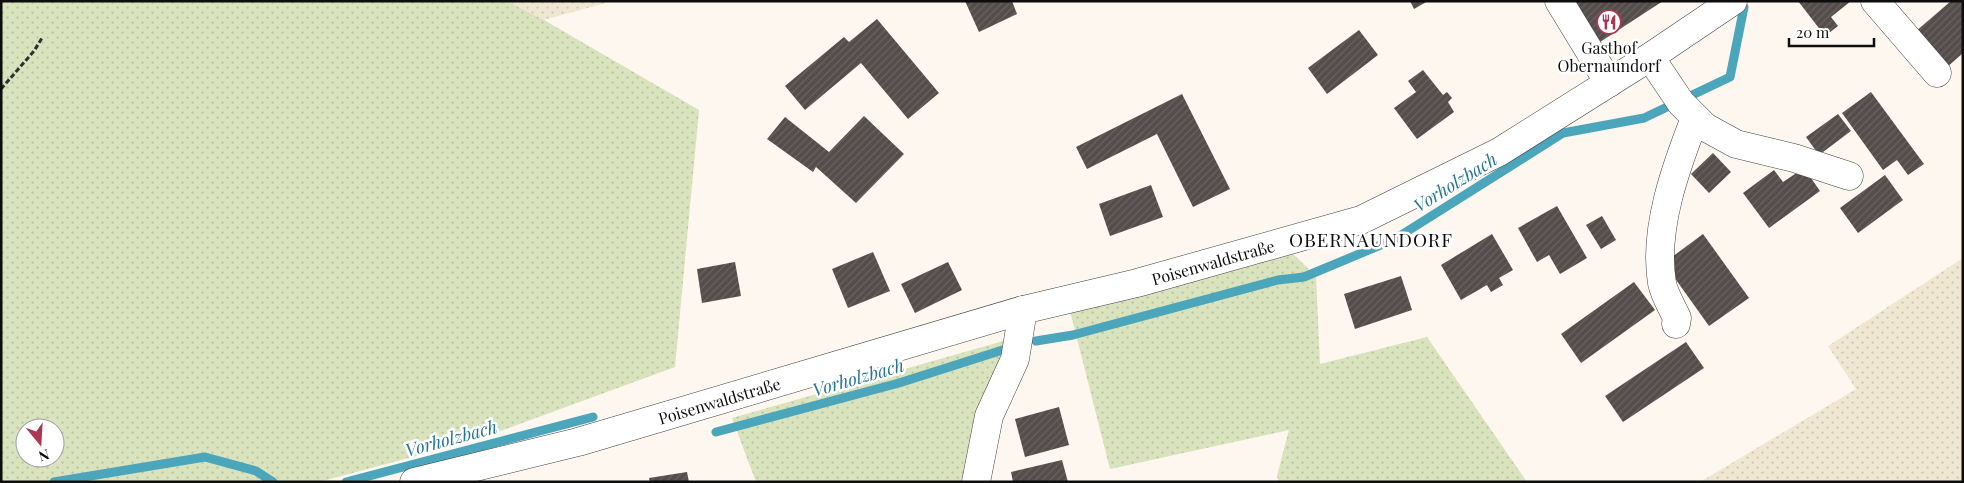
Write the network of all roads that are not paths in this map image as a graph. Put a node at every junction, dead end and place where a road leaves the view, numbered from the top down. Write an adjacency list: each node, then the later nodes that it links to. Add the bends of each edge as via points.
1 (1559, 1): 6 (street)
2 (1733, 1): 4 (street, Poisenwaldstraße)
3 (1875, 1): 5 (street)
4 (1650, 58): 6 (street, Poisenwaldstraße); 7 (street)
5 (1937, 74)
6 (1609, 83): 9 (street, Poisenwaldstraße, via 1499,152 1361,220 1137,283)
7 (1687, 109): 8 (street, via 1705,127 1736,144); 10 (street, via 1659,246 1662,285 1677,318)
8 (1849, 176)
9 (1023, 310): 11 (street, Poisenwaldstraße, via 578,442); 12 (street, via 1015,359 989,416)
10 (1676, 324)
11 (414, 482)
12 (976, 482)

